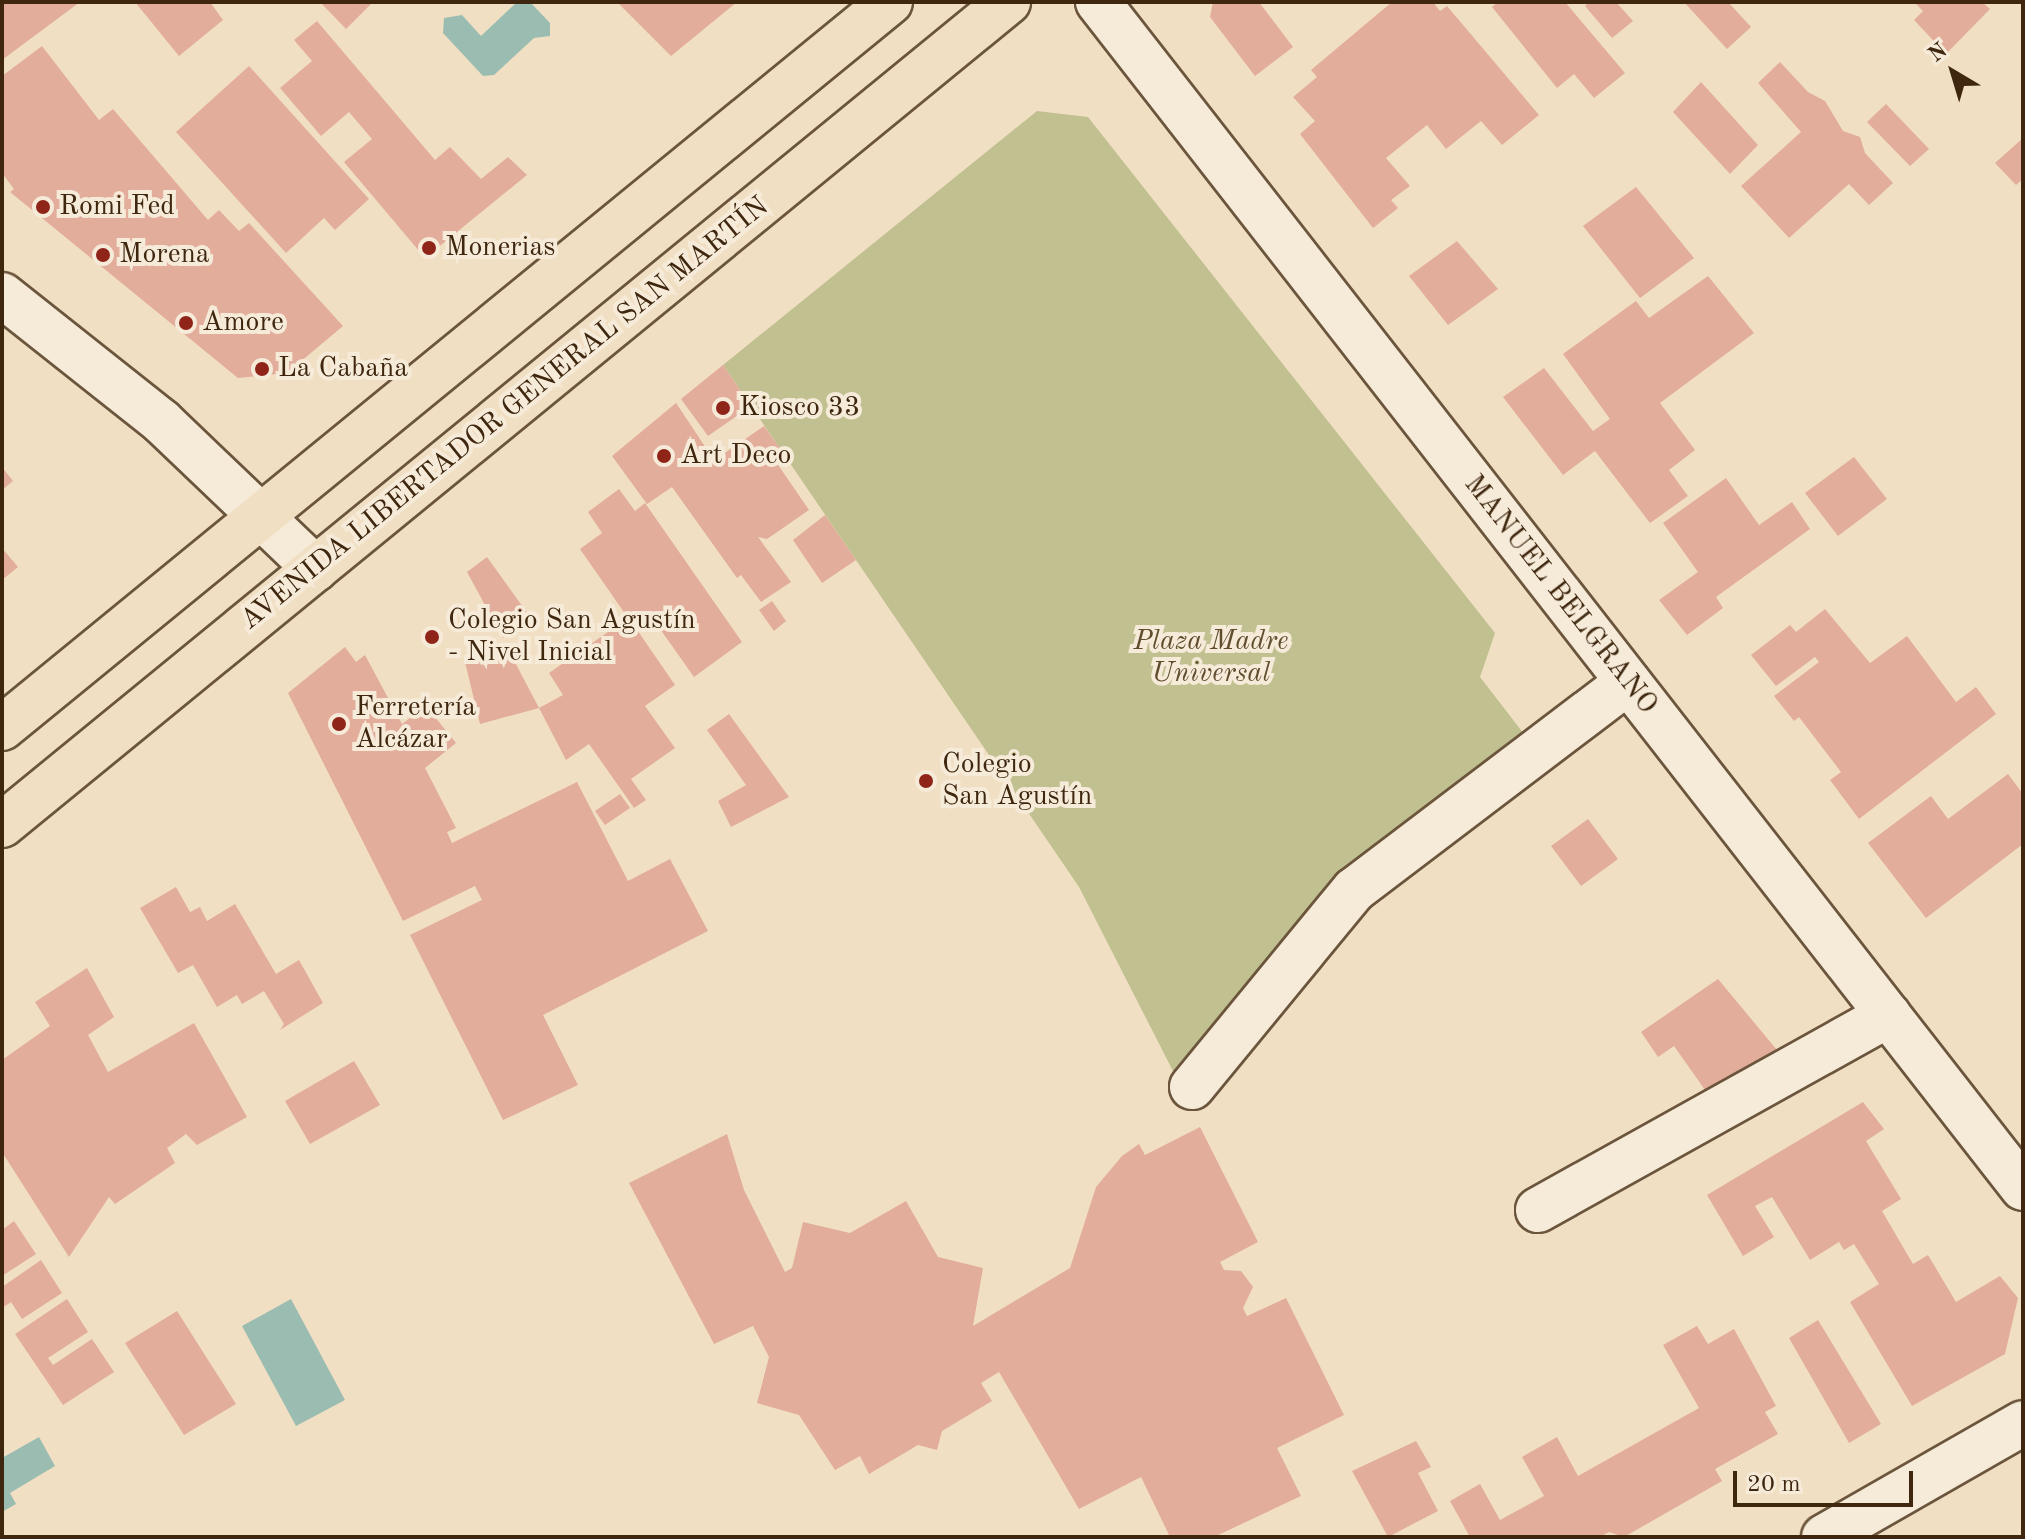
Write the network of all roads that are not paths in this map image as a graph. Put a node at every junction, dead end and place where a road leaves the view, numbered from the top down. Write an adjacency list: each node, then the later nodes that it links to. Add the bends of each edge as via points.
1 (890, 2): 5 (main road)
2 (1008, 2): 6 (main road, AVENIDA LIBERTADOR GENERAL SAN MARTÍN)
3 (1098, 2): 7 (street, MANUEL BELGRANO)
4 (2, 295): 5 (street, via 161,421)
5 (261, 517): 6 (street); 8 (main road)
6 (316, 569): 9 (main road, AVENIDA LIBERTADOR GENERAL SAN MARTÍN)
7 (1628, 682): 10 (street, MANUEL BELGRANO); 11 (street, via 1354,890)
8 (2, 728)
9 (2, 825)
10 (1888, 1015): 12 (street, MANUEL BELGRANO); 13 (street)
11 (1192, 1087)
12 (2023, 1188)
13 (1538, 1210)
14 (2023, 1423): 15 (street)
15 (1824, 1537)

